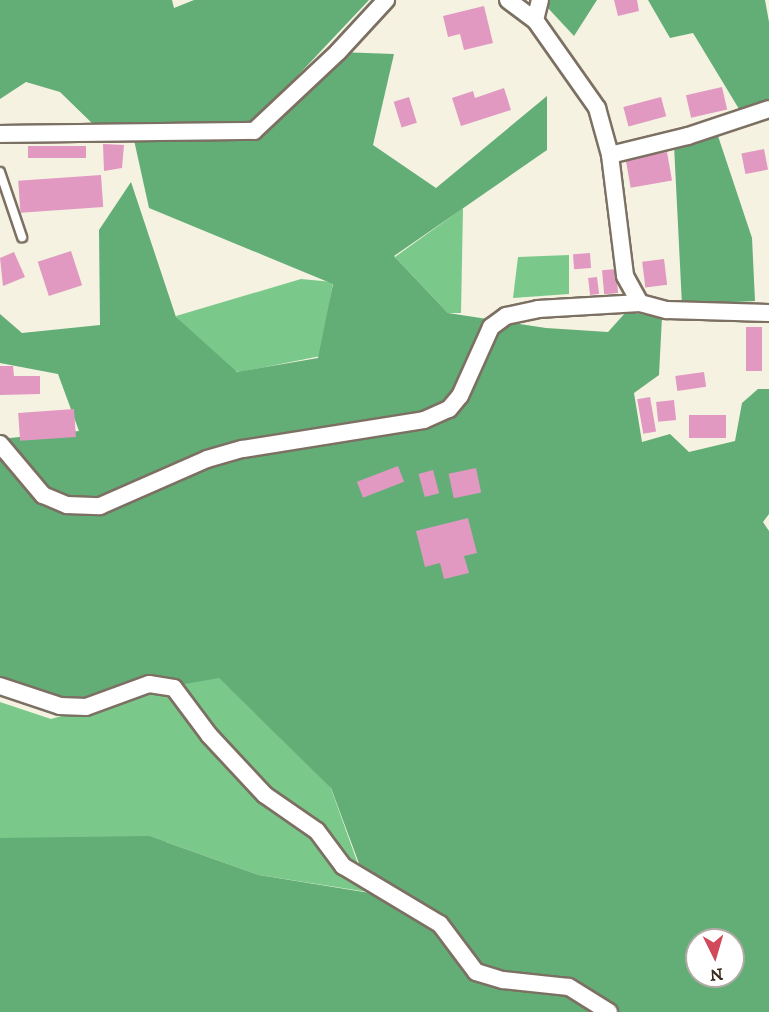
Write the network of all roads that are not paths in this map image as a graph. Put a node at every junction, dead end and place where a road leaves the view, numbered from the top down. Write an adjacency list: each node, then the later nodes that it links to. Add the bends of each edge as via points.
1 (386, 0): 6 (street, via 338,52 254,131)
2 (508, 0): 4 (street)
3 (540, 0): 4 (street)
4 (535, 20): 7 (street, via 597,108)
5 (769, 109): 7 (street, via 688,136)
6 (0, 134)
7 (610, 155): 10 (street, via 625,276)
8 (0, 172): 9 (lane)
9 (22, 237)
10 (640, 303): 11 (street, via 667,310); 12 (street, via 538,309 506,316 491,327 460,396 449,409 424,420 243,449 207,459 100,506 67,506 43,495)
11 (769, 313)
12 (0, 444)
13 (0, 686): 14 (street, via 51,706 78,707 148,684 174,688 209,735 265,795 317,831 343,866 440,924 476,972 503,980 569,987)
14 (609, 1012)

